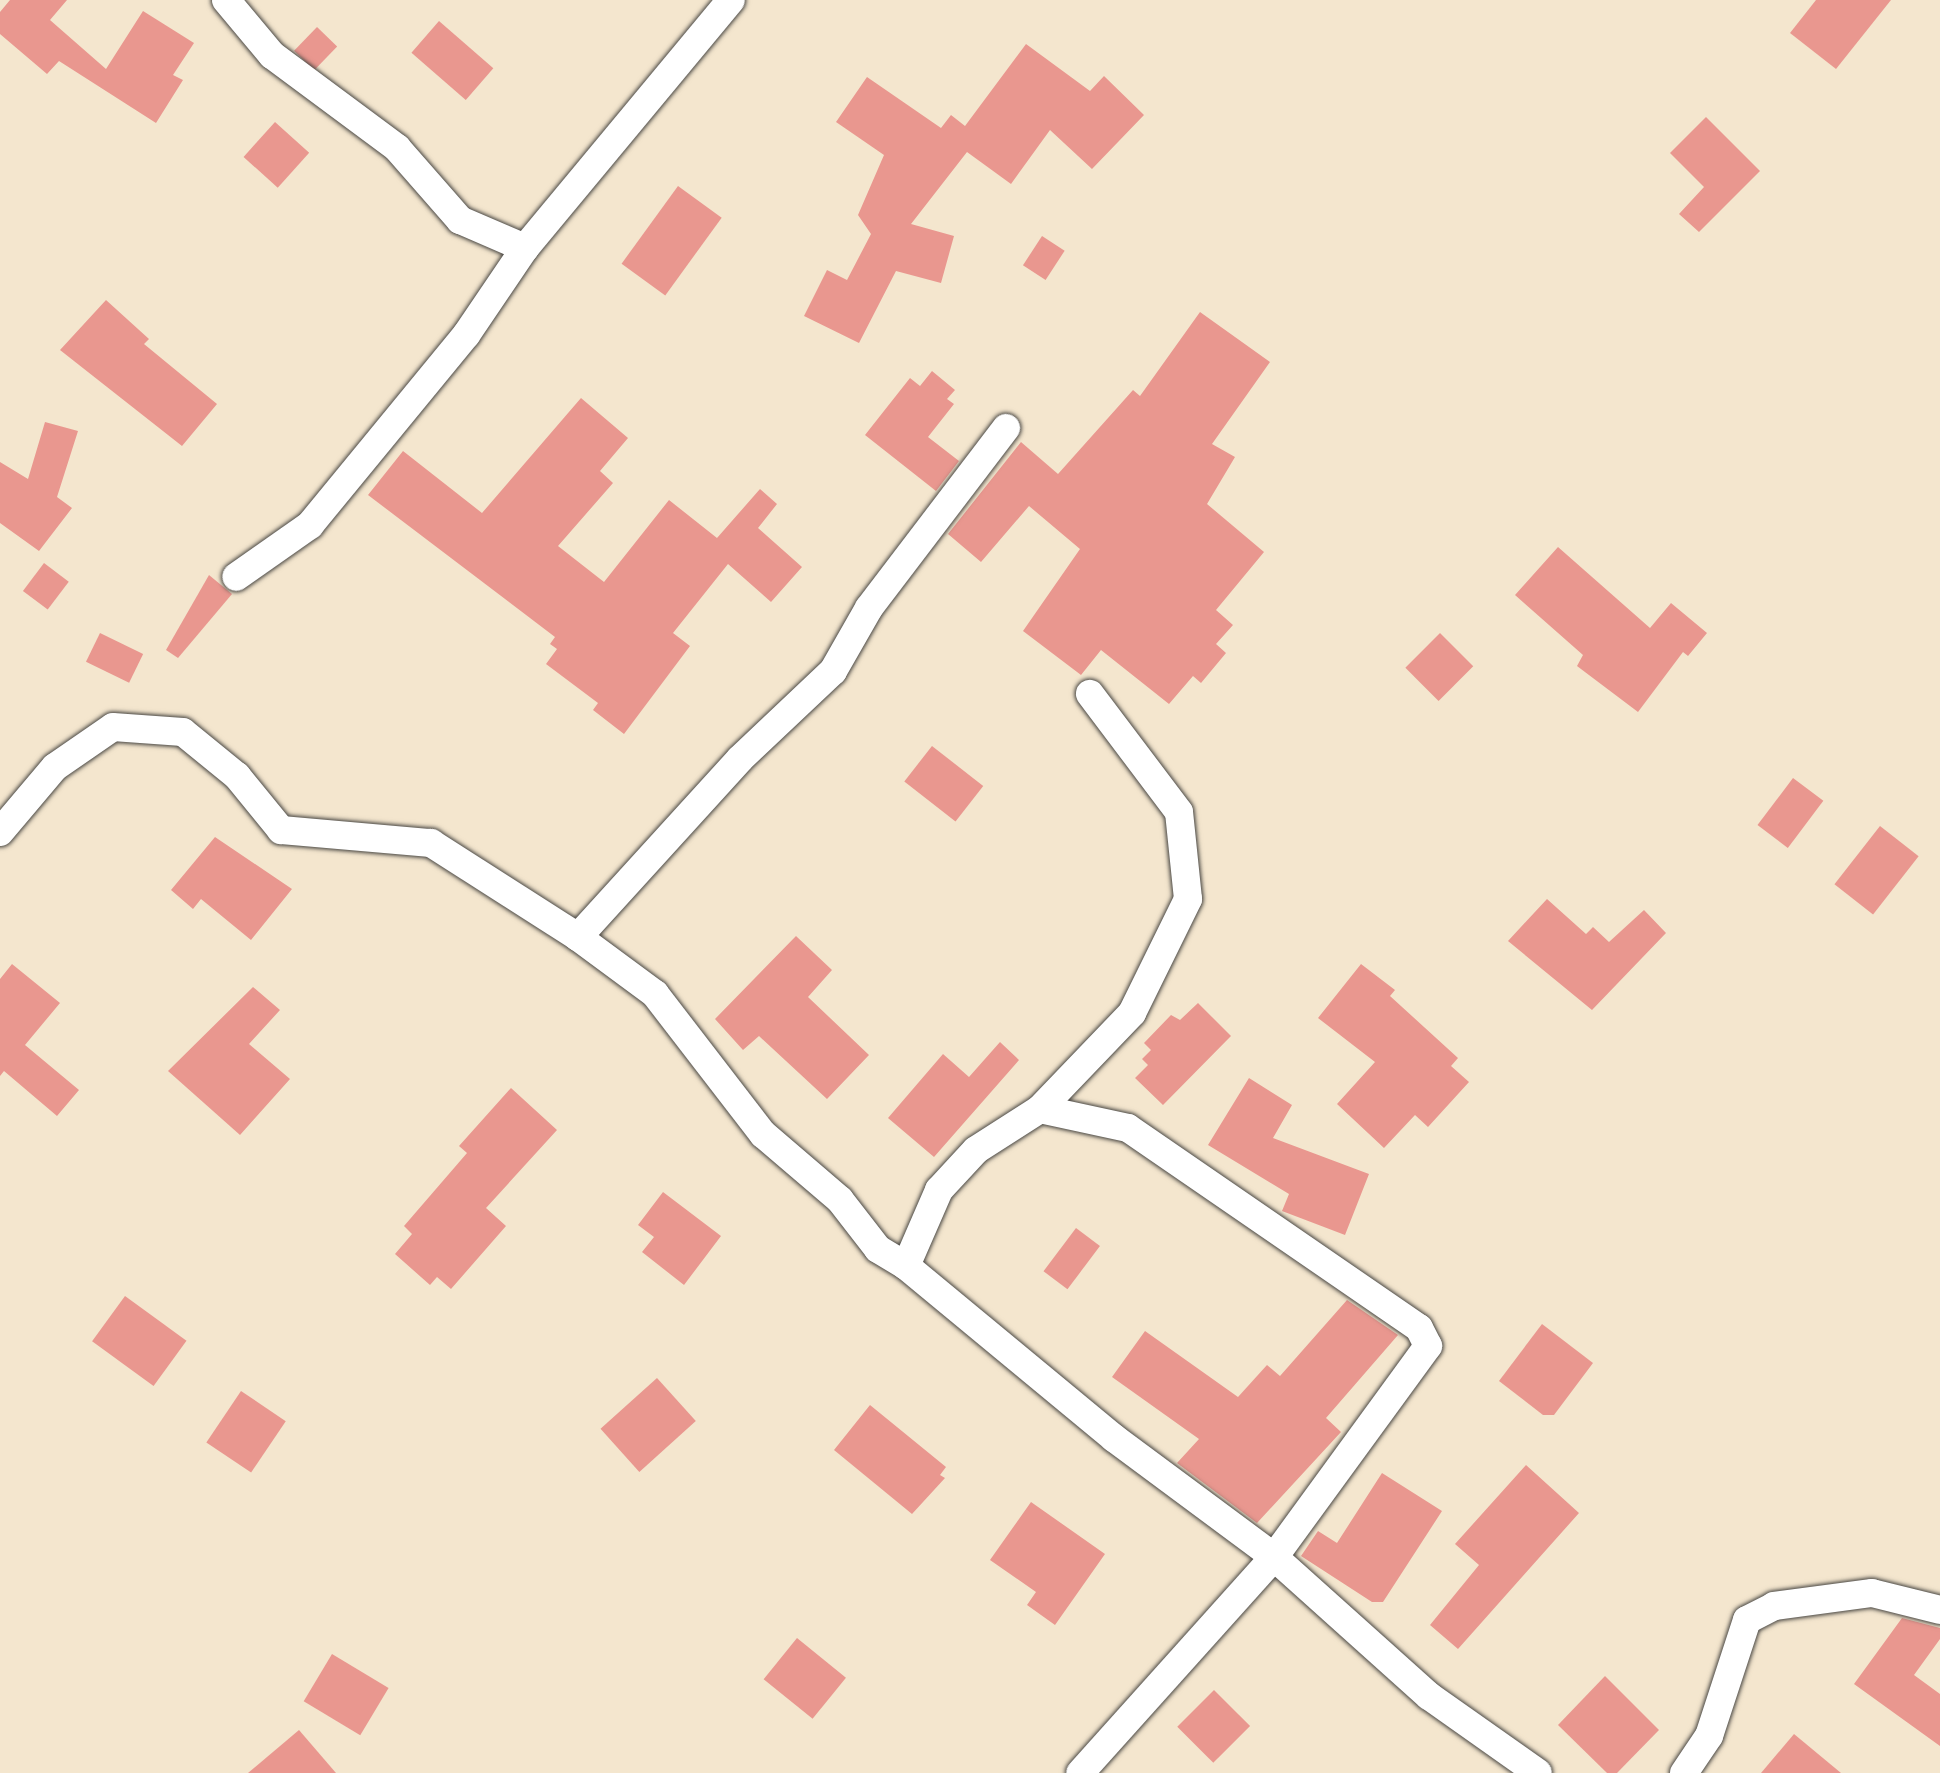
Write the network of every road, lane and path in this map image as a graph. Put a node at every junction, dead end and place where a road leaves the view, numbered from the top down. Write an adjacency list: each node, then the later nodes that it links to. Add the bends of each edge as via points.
1 (226, 0): 3 (street, via 272,55 397,148 460,220)
2 (731, 0): 3 (street)
3 (525, 248): 5 (street, via 466,335 310,525)
4 (1006, 428): 8 (street, via 869,608 833,671 740,759)
5 (236, 578)
6 (1090, 694): 9 (street, via 1179,812 1188,899 1132,1013)
7 (0, 832): 8 (street, via 56,767 112,727 183,732 237,776 281,830 431,844)
8 (578, 937): 10 (street, via 655,994 763,1134 840,1200 878,1250)
9 (1040, 1109): 10 (street, via 976,1150 939,1190); 11 (street, via 1128,1128 1419,1328 1425,1358)
10 (906, 1266): 11 (street, via 1114,1438)
11 (1274, 1557): 13 (street); 14 (street, via 1428,1696)
12 (1940, 1610): 15 (street, via 1872,1593 1774,1606 1748,1620 1709,1736)
13 (1080, 1773)
14 (1538, 1773)
15 (1684, 1773)

